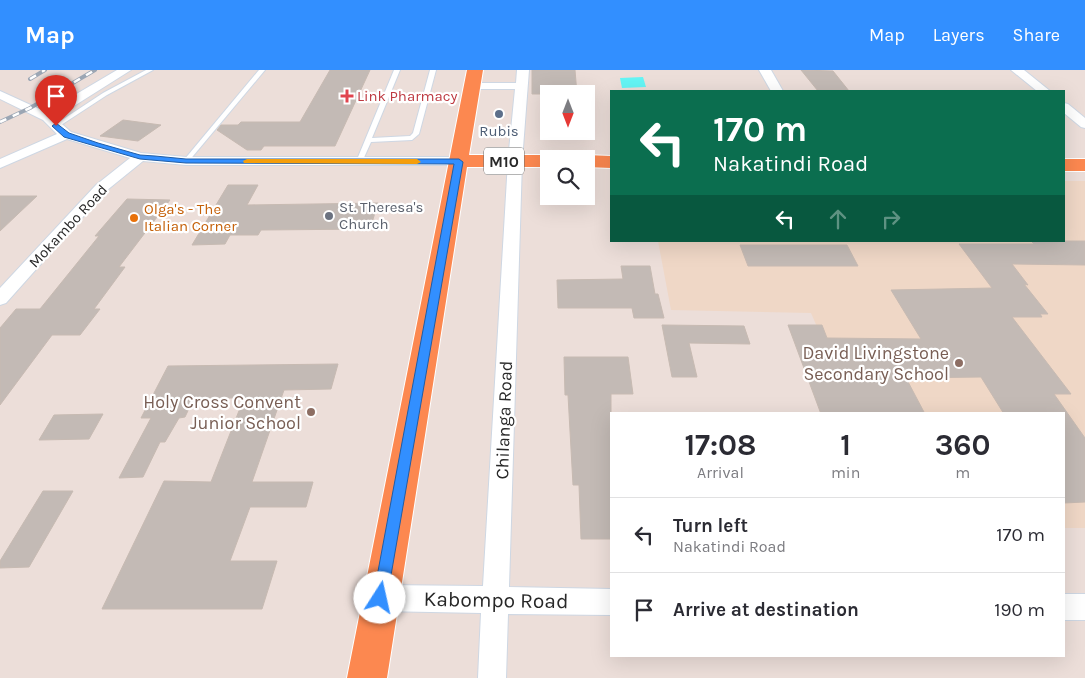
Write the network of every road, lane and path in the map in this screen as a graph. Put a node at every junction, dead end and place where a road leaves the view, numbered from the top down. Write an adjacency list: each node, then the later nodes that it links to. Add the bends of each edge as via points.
1 (125, 70): 16 (street)
2 (150, 70): 16 (lane)
3 (262, 70): 19 (lane)
4 (397, 70): 17 (lane)
5 (433, 70): 17 (lane, via 416,134 412,138)
6 (523, 70): 10 (street, Chilanga Road)
7 (765, 70): 11 (street)
8 (1017, 70): 12 (street)
9 (474, 78): 10 (street); 23 (highway)
10 (522, 86): 20 (street, Chilanga Road)
11 (776, 90)
12 (1043, 90)
13 (0, 95): 16 (street)
14 (1065, 108): 15 (street)
15 (1085, 124)
16 (56, 126): 18 (street); 26 (street)
17 (369, 140): 22 (lane)
18 (140, 157): 19 (street); 29 (street, Mokambo Road, via 101,188)
19 (186, 161): 22 (street)
20 (515, 161): 21 (highway, M10); 23 (highway, M10); 31 (street, Chilanga Road)
21 (540, 161)
22 (359, 162): 23 (street)
23 (459, 162): 30 (highway)
24 (595, 162): 25 (highway)
25 (610, 162)
26 (0, 164)
27 (1065, 165): 28 (highway)
28 (1085, 165)
29 (0, 299)
30 (380, 598): 31 (street, Kabompo Road); 35 (highway)
31 (496, 600): 32 (street, Kabompo Road); 36 (street, Chilanga Road)
32 (610, 602)
33 (1065, 607): 34 (street)
34 (1085, 607)
35 (367, 678)
36 (492, 678)

